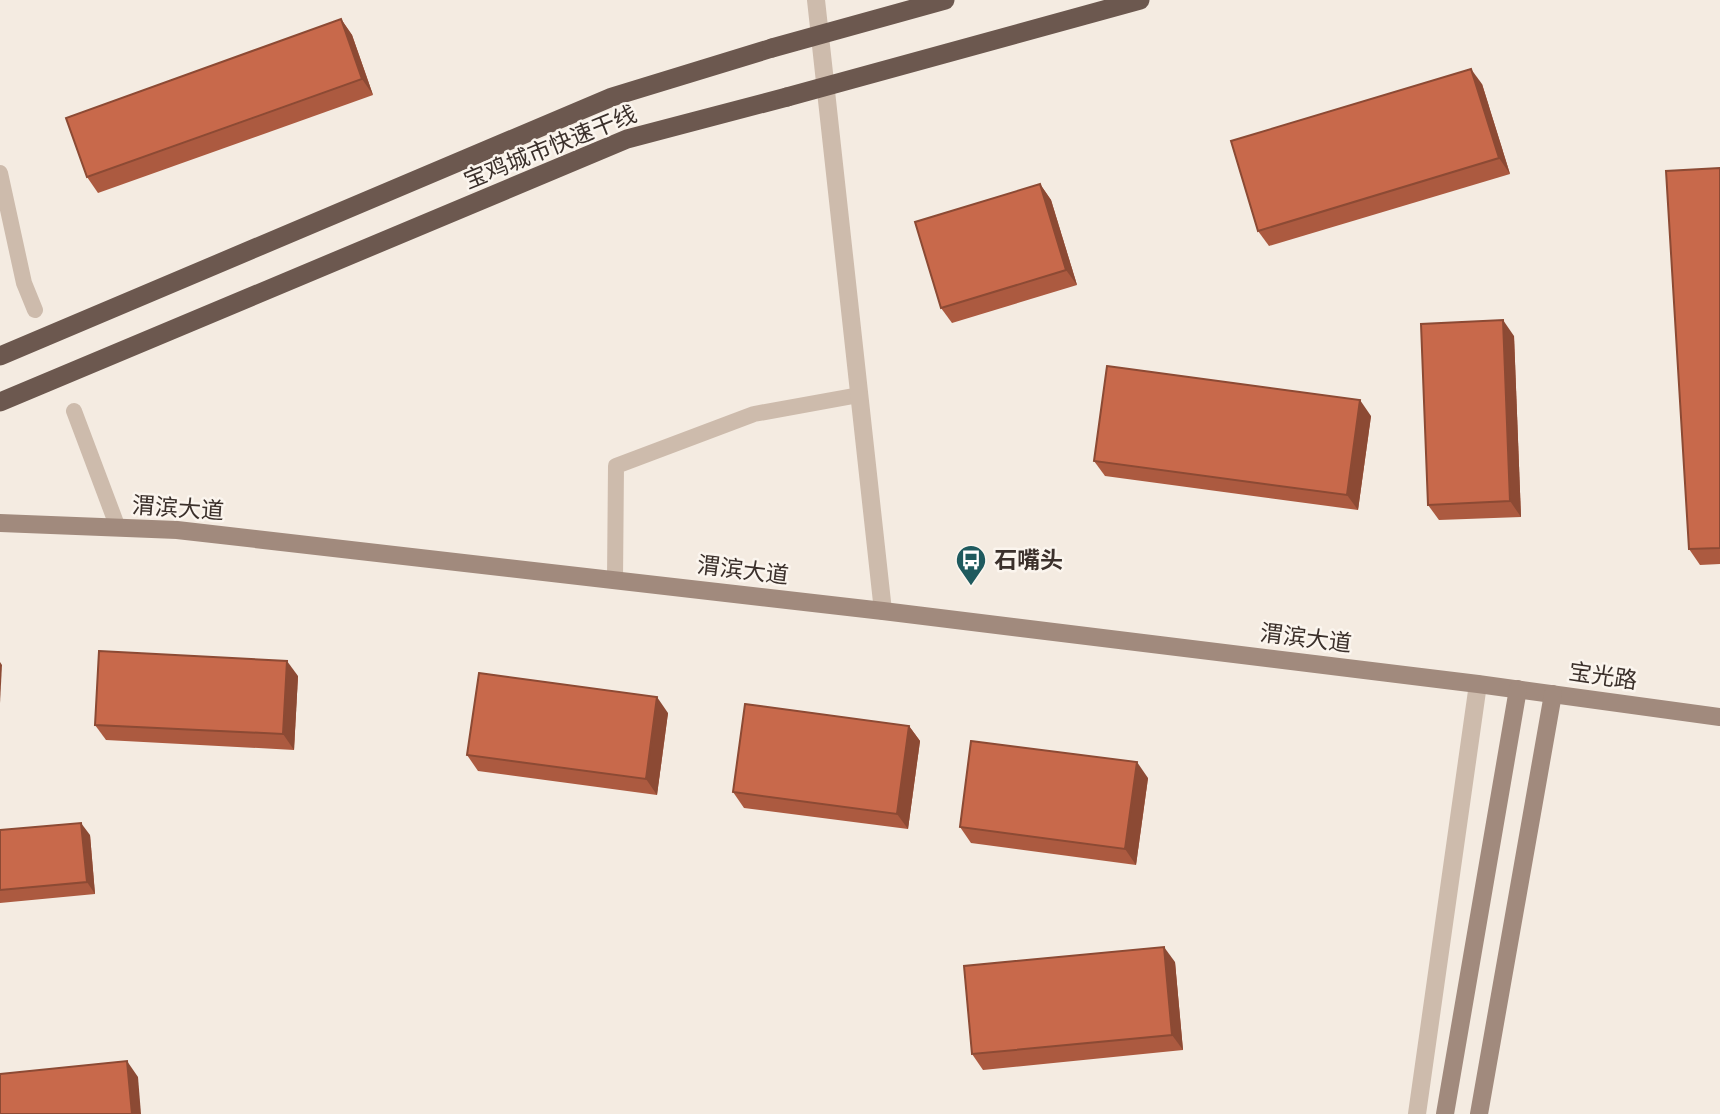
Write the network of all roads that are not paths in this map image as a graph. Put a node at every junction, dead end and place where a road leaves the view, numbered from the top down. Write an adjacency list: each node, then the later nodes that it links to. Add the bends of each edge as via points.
1 (816, 0): 7 (street)
2 (945, 0): 6 (highway, 宝鸡城市快速干线, bridge, via 612,97)
3 (1140, 0): 8 (highway, 宝鸡城市快速干线, bridge, via 626,139)
4 (0, 173): 5 (lane, via 24,283)
5 (35, 310)
6 (0, 356)
7 (859, 395): 12 (lane, via 754,414 616,466); 13 (street)
8 (0, 402)
9 (74, 411): 11 (lane)
10 (0, 523): 11 (main road, 渭滨大道)
11 (118, 528): 12 (main road, 渭滨大道, via 177,530)
12 (615, 580): 13 (main road, 渭滨大道)
13 (883, 611): 14 (main road, 渭滨大道)
14 (1478, 684): 15 (main road, 宝光路); 18 (street)
15 (1518, 689): 16 (main road, 宝光路); 19 (main road)
16 (1553, 694): 17 (main road, 宝光路); 20 (main road)
17 (1720, 717)
18 (1417, 1114)
19 (1445, 1114)
20 (1479, 1114)

